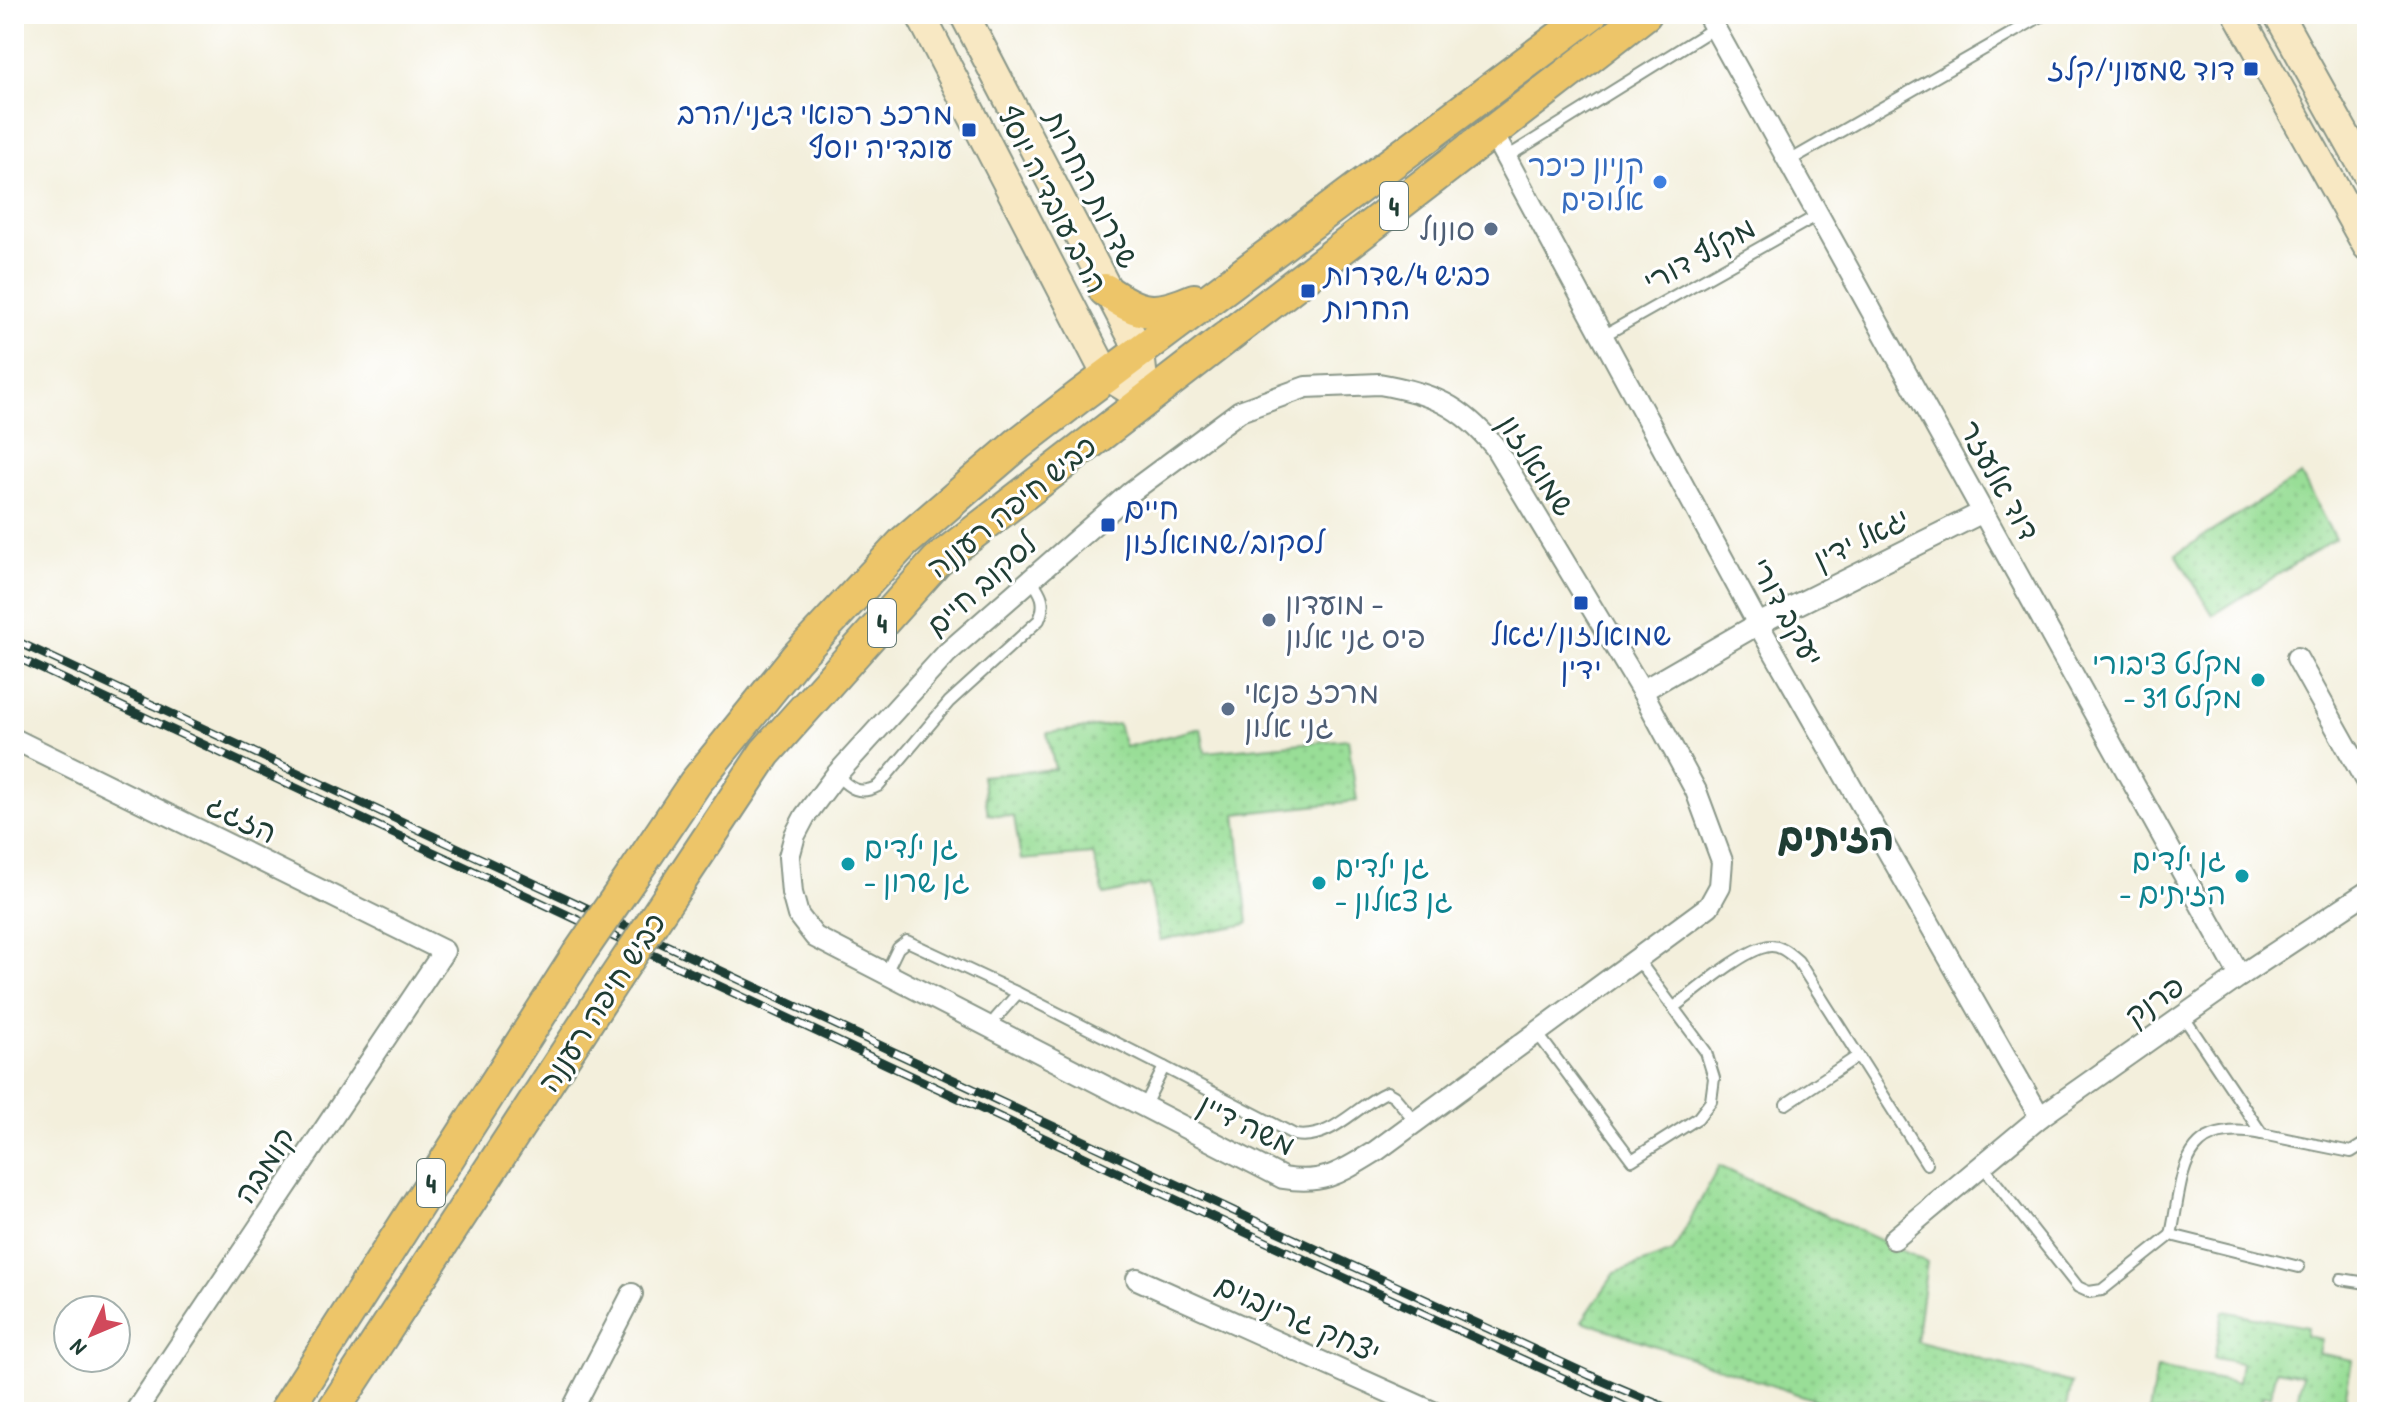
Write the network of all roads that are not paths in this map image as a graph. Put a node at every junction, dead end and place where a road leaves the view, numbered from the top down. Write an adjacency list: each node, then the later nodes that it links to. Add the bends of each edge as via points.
1 (920, 14): 18 (main road, הרב עובדיה יוסף)
2 (964, 14): 15 (main road, שדרות החרות)
3 (1591, 14): 14 (highway, כביש חיפה רעננה / 4)
4 (1645, 14): 9 (highway, כביש חיפה רעננה / 4)
5 (2045, 14): 10 (lane)
6 (2238, 14): 13 (main road)
7 (2278, 14): 11 (main road)
8 (1711, 21): 9 (lane); 10 (street, דוד אלעזר)
9 (1499, 144): 16 (street, יעקב דורי); 20 (highway, כביש חיפה רעננה / 4)
10 (1789, 161): 12 (street, דוד אלעזר)
11 (2367, 174)
12 (1818, 215): 16 (lane, מקלף דורי); 21 (street, דוד אלעזר)
13 (2367, 246)
14 (1219, 289): 15 (highway, via 1169,311 1149,312); 17 (highway, כביש חיפה רעננה / 4)
15 (1105, 290): 17 (main road, שדרות החרות)
16 (1603, 336): 23 (street, יעקב דורי)
17 (1140, 352): 18 (highway, כביש חיפה רעננה / 4); 20 (main road, שדרות החרות)
18 (1107, 376): 20 (main road); 57 (highway, כביש חיפה רעננה / 4, bridge, via 904,542 796,658 695,783 578,955)
19 (1306, 387): 22 (street, לסקוב חיים, via 1240,411 1131,492); 25 (street, שמואלזון, via 1379,384 1420,391 1478,426)
20 (1145, 399): 58 (highway, כביש חיפה רעננה / 4, bridge, via 937,561 765,753)
21 (1983, 512): 23 (street, יגאל ידין); 33 (street, דוד אלעזר)
22 (1031, 579): 27 (street, לסקוב חיים, via 947,653); 27 (lane, via 1042,594 1039,620 949,702 878,786 854,791)
23 (1758, 624): 25 (street, יגאל ידין); 43 (street, יעקב דורי)
24 (2297, 658): 28 (street)
25 (1642, 691): 31 (street, משה דיין, via 1696,791 1722,861 1720,886 1709,906)
26 (14, 739): 30 (street, הזגג)
27 (836, 775): 32 (street, משה דיין, via 795,835 789,857 792,893 798,915 815,937)
28 (2367, 783)
29 (2367, 892): 33 (street, פרנק)
30 (444, 951): 56 (street, קומבה)
31 (1638, 960): 35 (lane); 38 (street, משה דיין)
32 (885, 975): 34 (lane, via 907,941); 37 (street, משה דיין)
33 (2240, 976): 36 (street, פרנק)
34 (1018, 993): 37 (lane); 40 (lane)
35 (1674, 1007): 38 (lane, via 1706,1052 1714,1078 1711,1101 1698,1118 1632,1160); 39 (lane, via 1750,953 1767,946 1785,949)
36 (2183, 1016): 43 (street, פרנק); 45 (lane)
37 (991, 1029): 42 (street, משה דיין)
38 (1537, 1033): 44 (street, משה דיין)
39 (1858, 1056): 41 (lane); 47 (lane)
40 (1164, 1067): 42 (lane); 44 (lane, via 1295,1135 1323,1133 1387,1092)
41 (1786, 1104)
42 (1144, 1107): 44 (street, משה דיין, via 1283,1178 1305,1182 1339,1173)
43 (2040, 1117): 48 (street, פרנק)
44 (1416, 1122)
45 (2262, 1134): 46 (lane, via 2351,1152); 49 (lane, via 2243,1131 2201,1140 2187,1158)
46 (2367, 1142)
47 (1927, 1164)
48 (1982, 1165): 49 (lane, via 2078,1287 2089,1292 2102,1290); 50 (street, פרנק)
49 (2171, 1235): 51 (lane)
50 (1894, 1239)
51 (2299, 1267)
52 (1137, 1279): 60 (street, יצחק גרינבוים)
53 (2341, 1279): 54 (lane)
54 (2367, 1283)
55 (632, 1294): 59 (street)
56 (135, 1412)
57 (285, 1412)
58 (332, 1412)
59 (571, 1412)
60 (1433, 1412)

